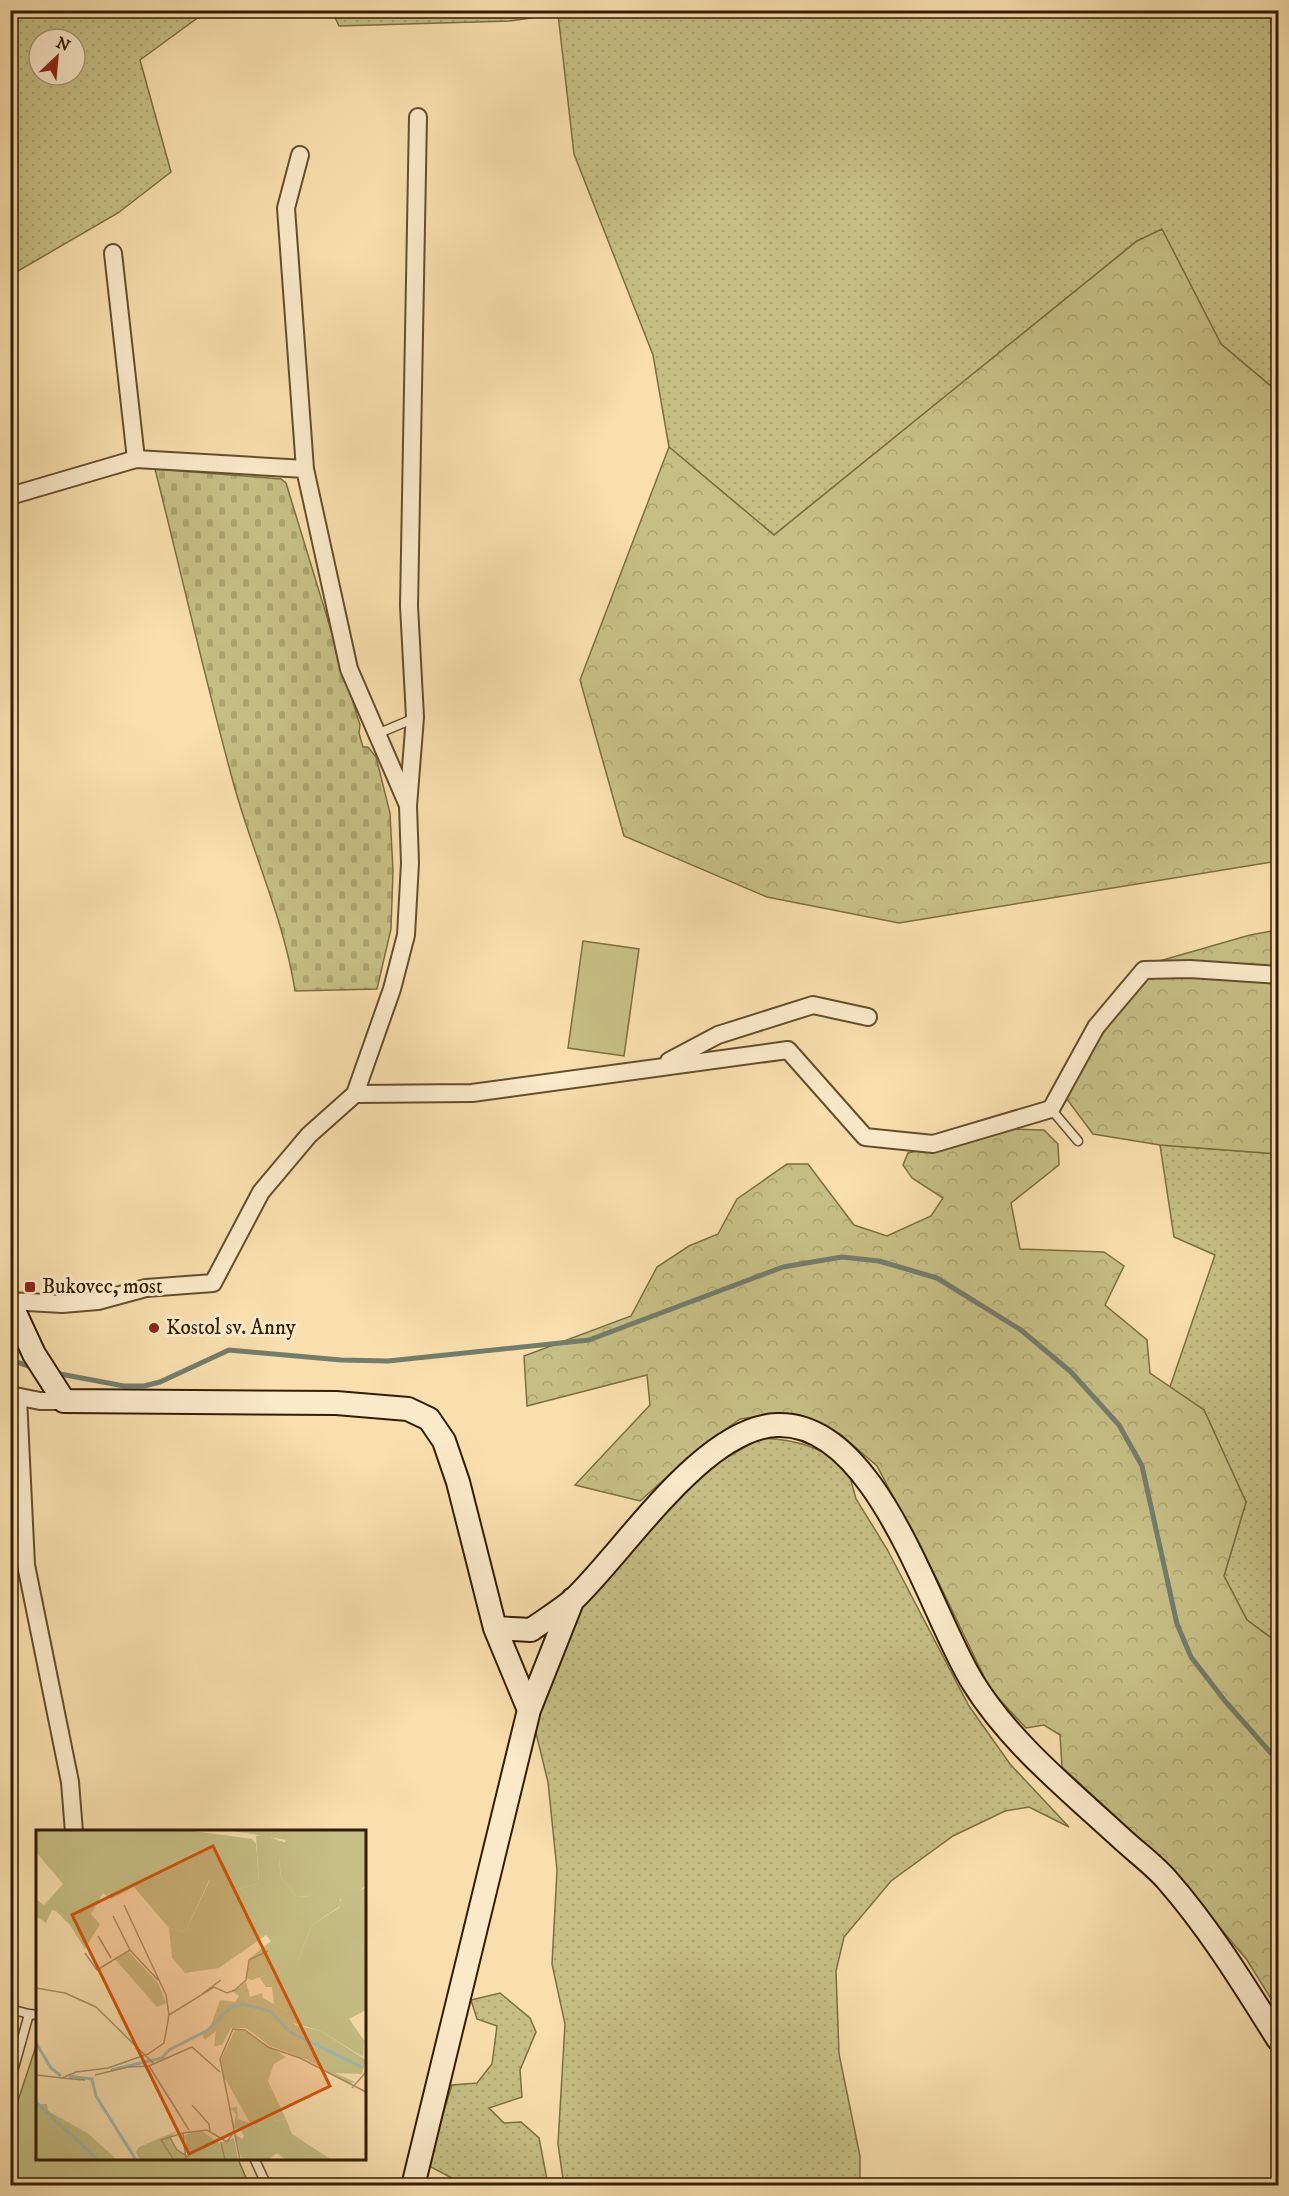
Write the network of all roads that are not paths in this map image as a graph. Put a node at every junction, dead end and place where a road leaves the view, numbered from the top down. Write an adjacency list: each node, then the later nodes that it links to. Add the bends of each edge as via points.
1 (418, 117): 7 (street, via 410,594)
2 (300, 155): 5 (street, via 286,207)
3 (113, 253): 4 (street)
4 (136, 459): 5 (street); 6 (street)
5 (305, 469): 8 (street, via 349,669)
6 (10, 496)
7 (415, 717): 8 (lane); 9 (street)
8 (377, 734): 9 (street)
9 (408, 806): 13 (street, via 406,935 392,989)
10 (1278, 975): 14 (street, via 1144,970 1096,1027)
11 (868, 1017): 12 (street, via 813,1005 718,1035)
12 (660, 1065): 13 (street, via 472,1093); 14 (street, via 788,1050 865,1137 933,1143)
13 (355, 1094): 16 (street, via 309,1135 261,1192 213,1283 146,1288 71,1304)
14 (1051, 1109): 15 (lane)
15 (1078, 1141)
16 (10, 1301): 17 (street, via 34,1354)
17 (58, 1393): 18 (street); 20 (street, via 408,1408 429,1419 444,1441 458,1482)
18 (14, 1396): 22 (street, via 26,1565 70,1782)
19 (573, 1599): 20 (street, via 531,1630); 21 (street); 25 (street, via 647,1515 724,1443 752,1428 779,1425 815,1432 838,1448 864,1476 904,1540 972,1681 1003,1722 1049,1772 1166,1879 1234,1969)
20 (495, 1628): 21 (street)
21 (529, 1710): 29 (street)
22 (74, 1830)
23 (10, 2009): 24 (lane)
24 (33, 2014): 26 (lane)
25 (1278, 2039)
26 (10, 2082)
27 (255, 2160): 28 (lane)
28 (267, 2186)
29 (413, 2186)

